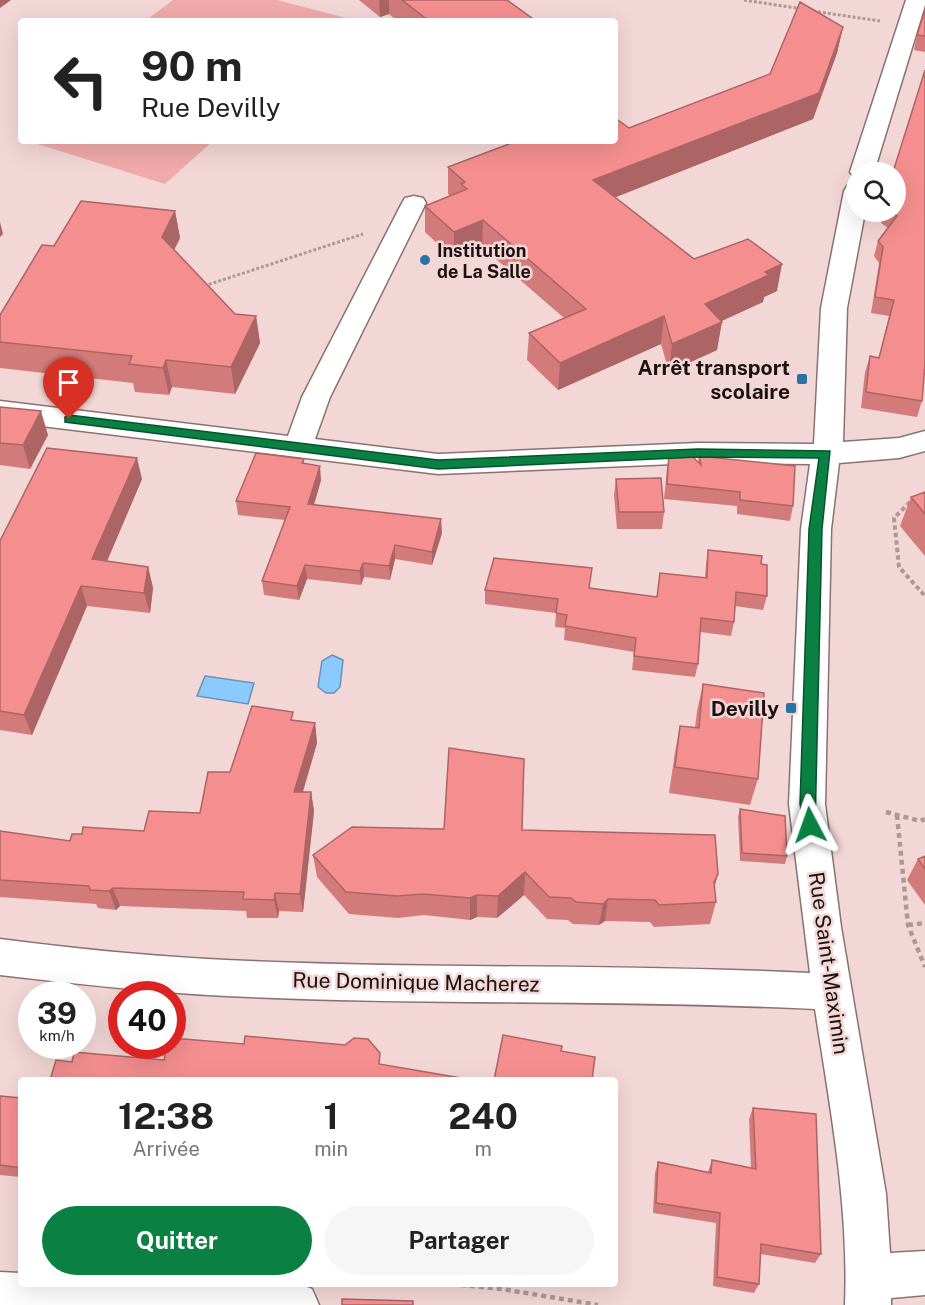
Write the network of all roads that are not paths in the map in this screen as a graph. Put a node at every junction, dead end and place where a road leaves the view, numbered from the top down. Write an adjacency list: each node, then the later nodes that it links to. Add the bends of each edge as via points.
1 (916, 0): 2 (street)
2 (865, 162)
3 (410, 212): 7 (street, via 316,397)
4 (850, 222): 8 (street, Rue Saint-Maximin, via 834,308 830,427)
5 (0, 411): 7 (street)
6 (925, 441): 8 (street, via 899,448)
7 (298, 447): 8 (street, via 438,464 698,453)
8 (825, 454): 10 (street, Rue Saint-Maximin, via 816,529 807,804)
9 (0, 957): 10 (street, Rue Dominique Macherez, via 64,967 235,978)
10 (833, 992): 12 (street, Rue Saint-Maximin, via 864,1194)
11 (925, 1273): 12 (street, via 894,1276)
12 (868, 1288)
13 (0, 1295): 14 (street, via 220,1299)
14 (296, 1305)

